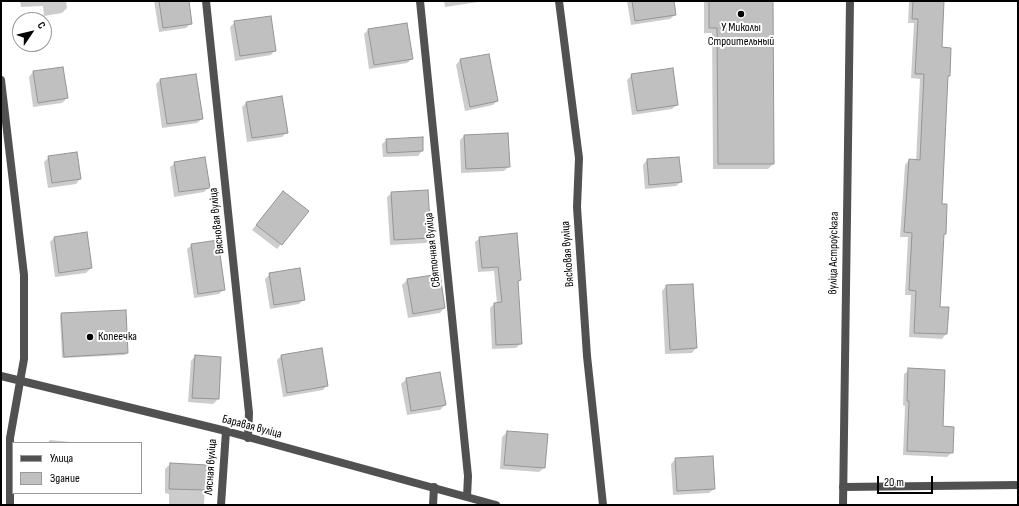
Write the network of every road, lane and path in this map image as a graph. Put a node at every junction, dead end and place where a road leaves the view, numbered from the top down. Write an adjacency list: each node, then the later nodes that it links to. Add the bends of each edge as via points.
1 (206, 1): 9 (street, Вясновая вуліца, via 249,413)
2 (420, 1): 13 (street, Святочная вуліца, via 468,476)
3 (559, 1): 18 (street, Вясковая вуліца, via 579,158 578,207 587,356)
4 (850, 1): 12 (street, вуліца Астроўскага)
5 (1, 80): 7 (street, via 24,275 24,359)
6 (1, 376): 7 (street, Баравая вуліца)
7 (21, 381): 8 (street, Баравая вуліца); 14 (street, via 10,438)
8 (226, 431): 9 (street, Баравая вуліца); 15 (street, Лясная вуліца)
9 (248, 438): 11 (street, Баравая вуліца)
10 (1018, 485): 12 (street)
11 (434, 487): 13 (street, Баравая вуліца); 16 (street)
12 (843, 487): 19 (street, вуліца Астроўскага)
13 (467, 497): 17 (street, Баравая вуліца)
14 (10, 505)
15 (221, 505)
16 (433, 505)
17 (496, 505)
18 (603, 505)
19 (843, 505)

